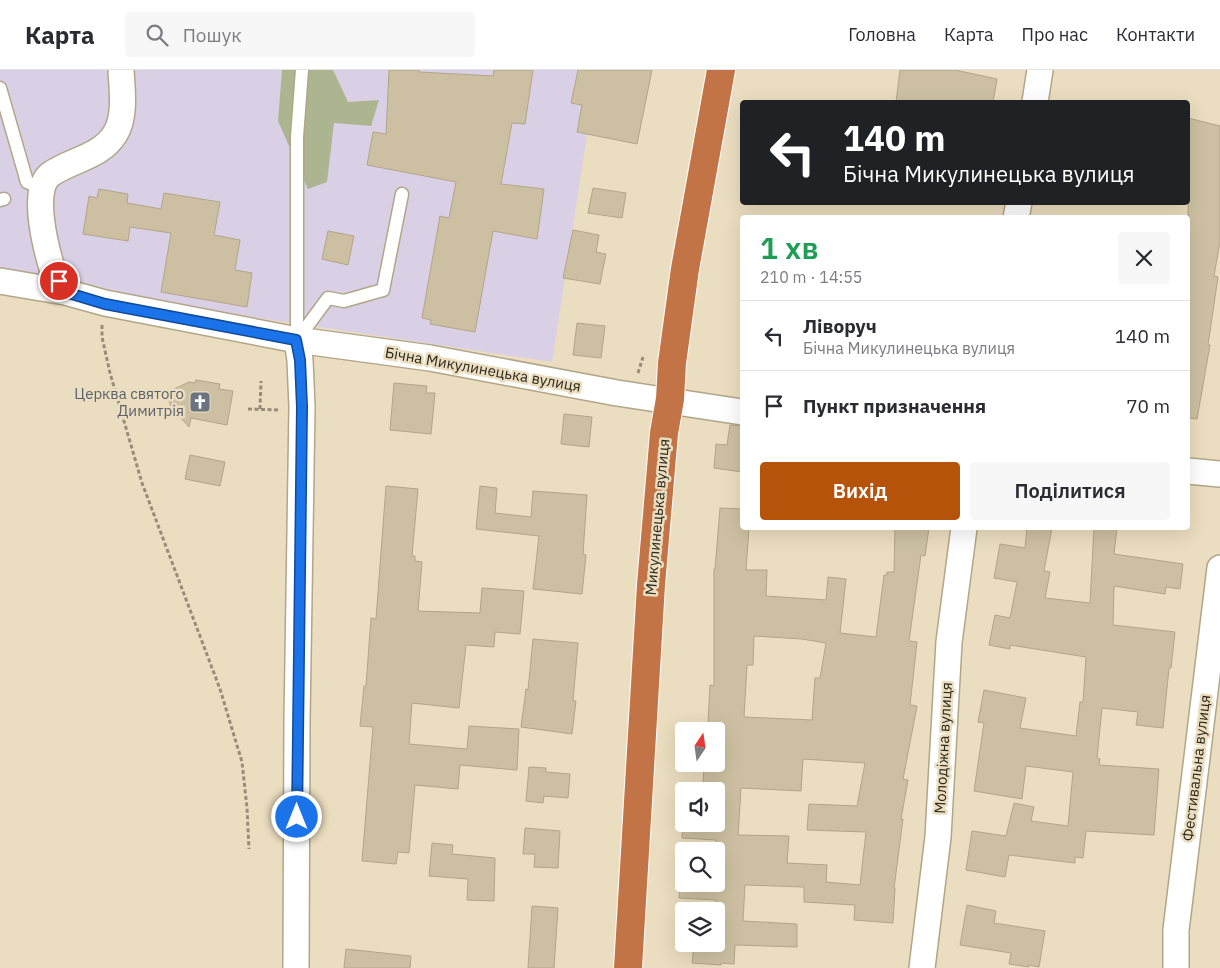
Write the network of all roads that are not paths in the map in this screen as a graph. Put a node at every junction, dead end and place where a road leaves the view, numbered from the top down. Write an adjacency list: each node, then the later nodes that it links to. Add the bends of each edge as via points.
1 (121, 70): 7 (street, via 122,111 116,134 102,149 49,175)
2 (302, 70): 11 (lane, via 297,137)
3 (721, 70): 12 (highway, Микулинецька вулиця, via 685,269)
4 (1040, 70): 6 (street)
5 (0, 88): 7 (lane, via 27,182)
6 (1035, 100)
7 (41, 188): 10 (street, via 40,213 53,270)
8 (402, 194): 11 (lane, via 383,290 344,301 328,298)
9 (0, 281): 10 (street, Бічна Микулинецька вулиця)
10 (65, 292): 11 (street, Бічна Микулинецька вулиця, via 105,304)
11 (296, 340): 12 (street, Бічна Микулинецька вулиця, via 430,358); 18 (street, via 300,360 301,411)
12 (670, 400): 13 (street, Бічна Микулинецька вулиця); 19 (highway, Микулинецька вулиця, via 664,433 651,585)
13 (740, 412)
14 (1190, 470): 15 (street)
15 (1220, 474)
16 (964, 530): 20 (street, Молодіжна вулиця, via 949,642 938,837)
17 (1220, 568): 21 (street, Фестивальна вулиця, via 1176,930)
18 (296, 968)
19 (628, 968)
20 (922, 968)
21 (1176, 968)

